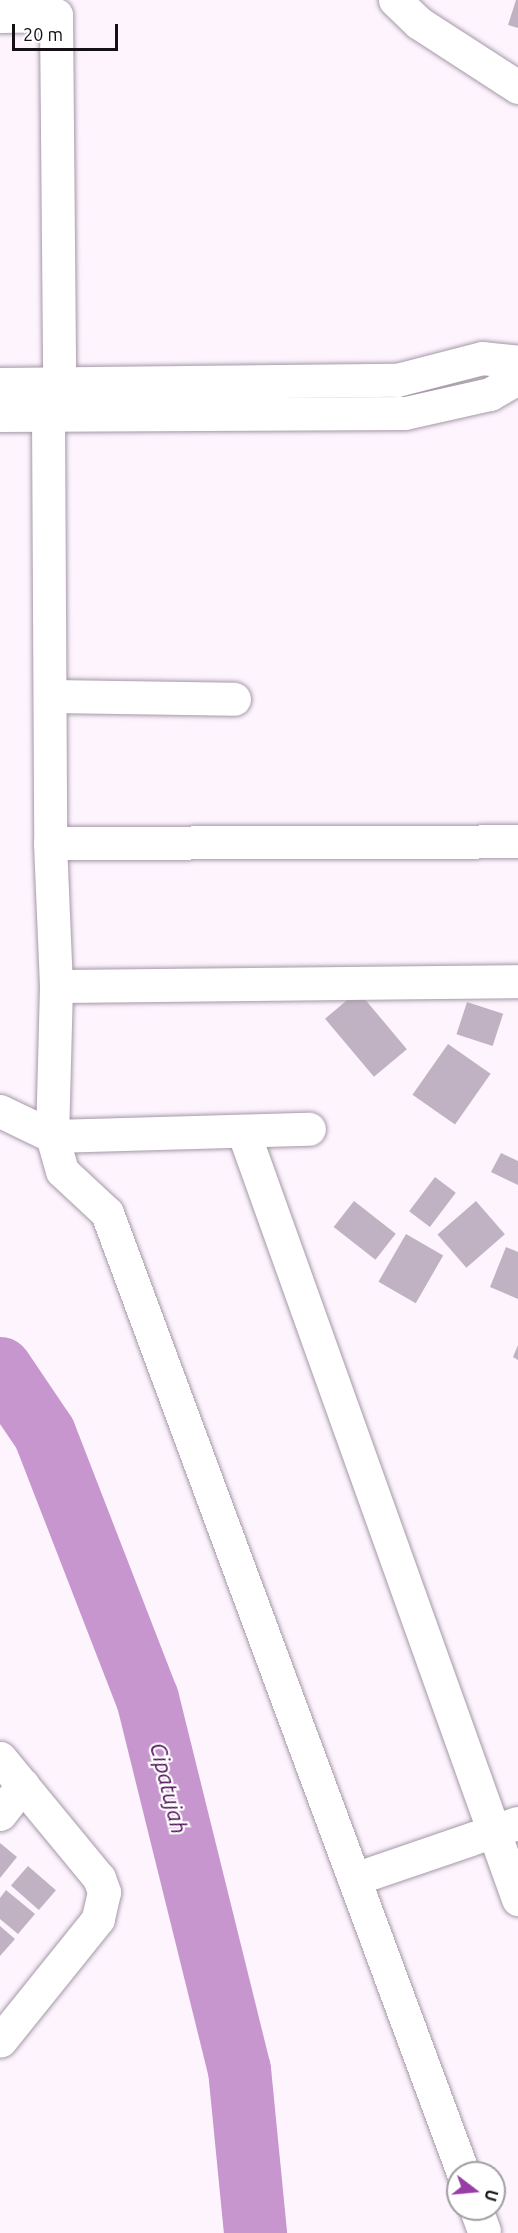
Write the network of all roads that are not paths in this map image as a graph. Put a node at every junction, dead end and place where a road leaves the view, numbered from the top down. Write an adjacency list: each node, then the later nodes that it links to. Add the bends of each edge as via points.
1 (395, 0): 3 (street, via 419,23)
2 (0, 16): 6 (street, via 56,15)
3 (518, 87)
4 (518, 362): 6 (street, via 482,358 397,380)
5 (518, 378): 9 (street, via 490,394 405,413)
6 (59, 383): 7 (street)
7 (0, 384)
8 (0, 415): 9 (street)
9 (48, 415): 10 (street)
10 (52, 696): 11 (street); 13 (street)
11 (234, 699)
12 (518, 841): 13 (street)
13 (50, 843): 15 (street)
14 (518, 981): 15 (street)
15 (56, 986): 19 (street)
16 (0, 1111): 19 (street)
17 (309, 1129): 18 (street)
18 (243, 1131): 19 (street); 23 (street)
19 (52, 1136): 24 (street, via 62,1171 107,1213)
20 (0, 1758): 21 (street)
21 (23, 1785): 22 (street); 26 (street, via 99,1878 103,1905 98,1919)
22 (0, 1814)
23 (506, 1827): 24 (street); 25 (street)
24 (354, 1879): 27 (street)
25 (518, 1899)
26 (0, 2041)
27 (459, 2161)

